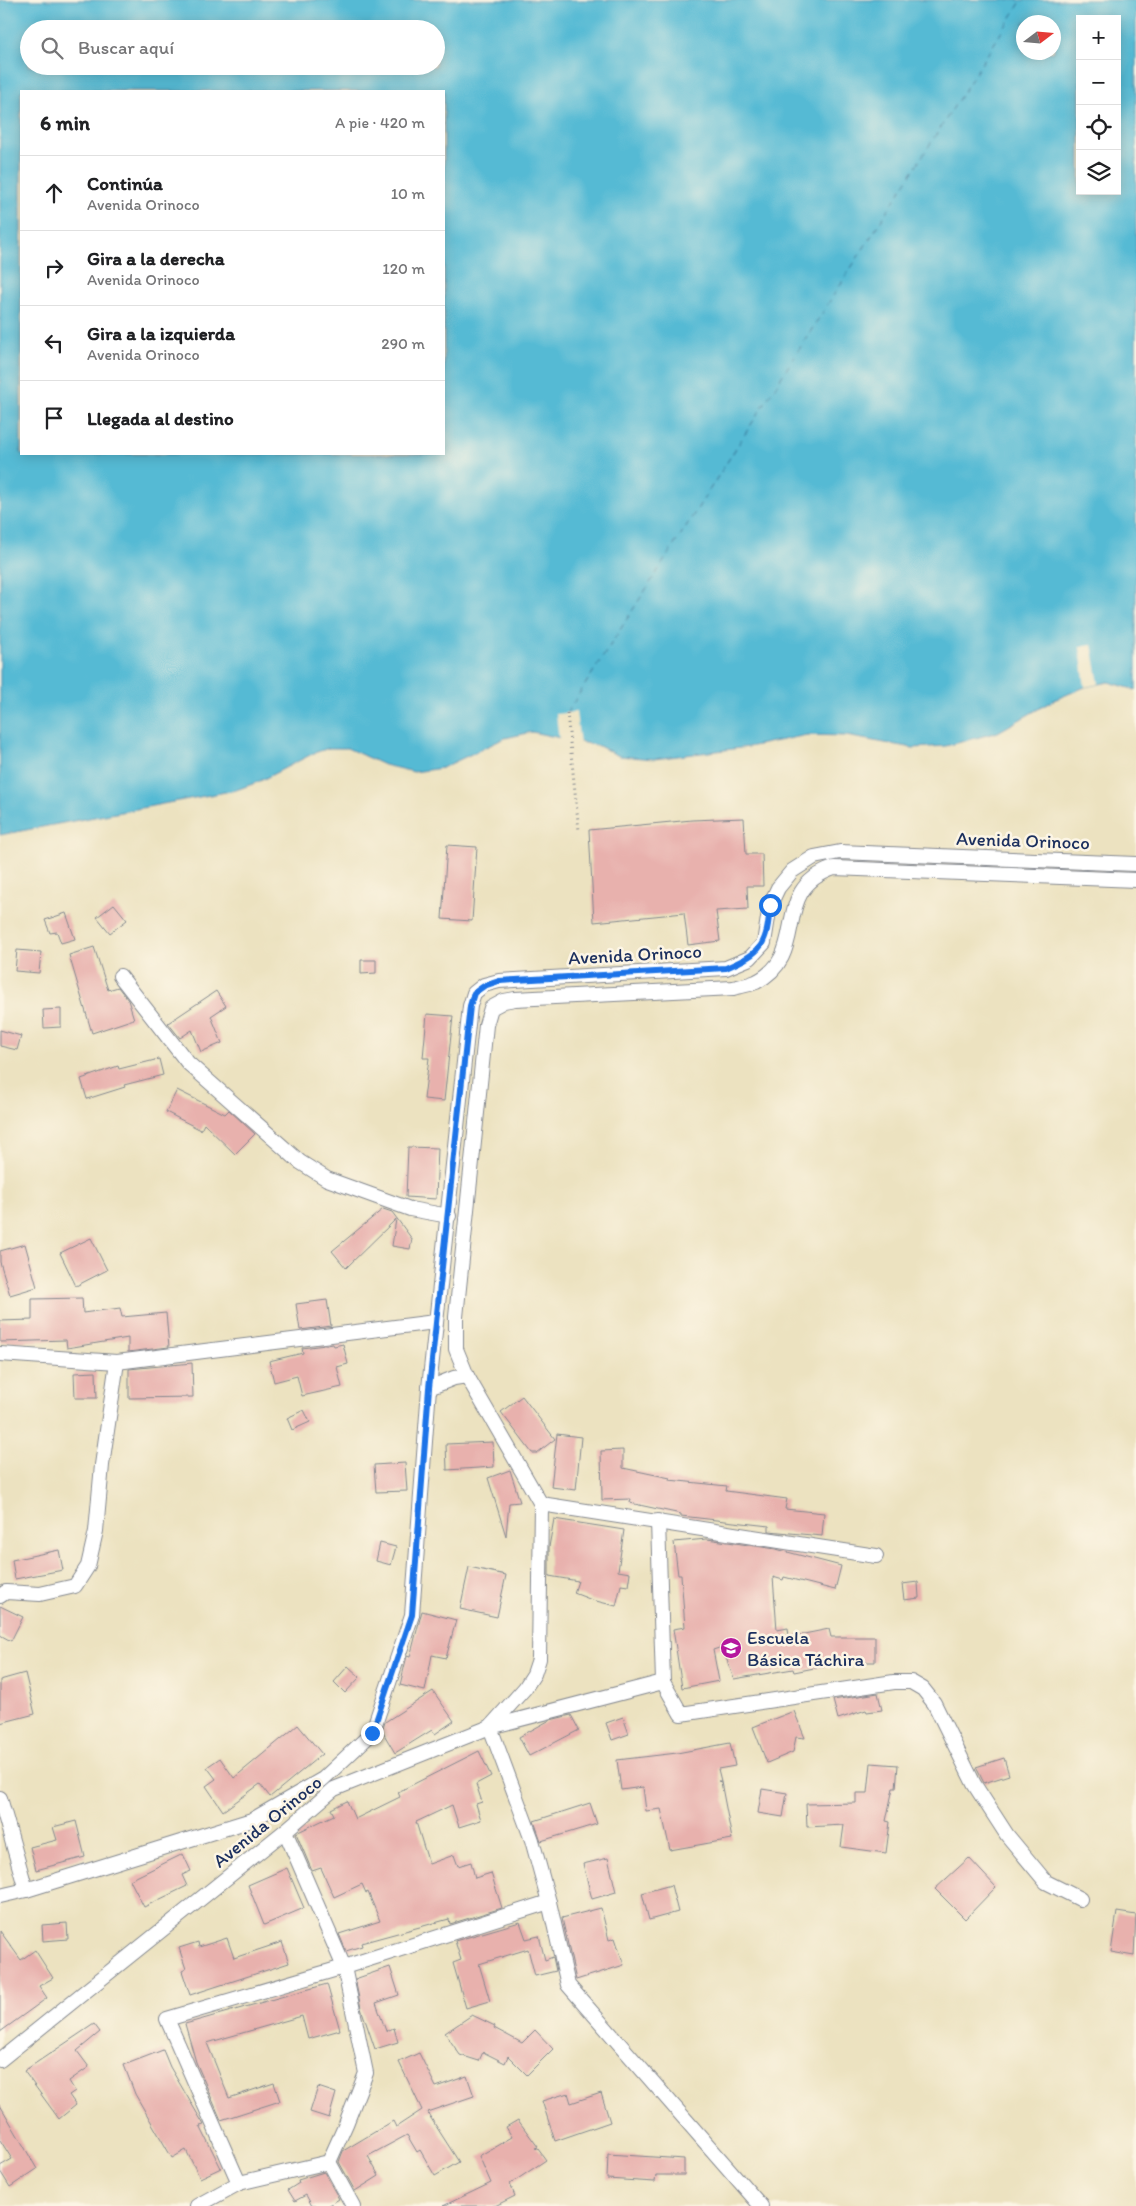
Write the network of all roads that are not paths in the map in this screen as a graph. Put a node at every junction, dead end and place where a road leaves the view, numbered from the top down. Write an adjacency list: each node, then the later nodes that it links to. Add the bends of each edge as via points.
1 (1136, 864): 4 (street, Avenida Orinoco, via 840,852 814,857 792,871 778,888 770,905 764,943 750,958 726,968 499,981 484,986 474,993 470,1006)
2 (1136, 880): 8 (street, Avenida Orinoco, via 834,868 818,873 806,883 792,911 789,940 782,958 755,982 733,988 515,999 491,1008 486,1025 456,1317 456,1349)
3 (120, 976): 4 (street, via 188,1063 300,1162 326,1179 410,1210)
4 (448, 1216): 5 (street, Avenida Orinoco)
5 (435, 1322): 7 (street); 9 (street, Avenida Orinoco)
6 (0, 1354): 7 (street)
7 (117, 1362): 13 (street, via 96,1531 88,1566 75,1586 40,1594 6,1592)
8 (467, 1376): 9 (street); 10 (street, Avenida Orinoco)
9 (429, 1388): 18 (street, Avenida Orinoco, via 412,1615 372,1733 323,1779 252,1820)
10 (541, 1504): 11 (street); 15 (street, Avenida Orinoco, via 539,1659 525,1688)
11 (658, 1521): 12 (street); 14 (street)
12 (876, 1556)
13 (0, 1596)
14 (663, 1682): 15 (street); 20 (street, via 682,1714 911,1682 923,1689 934,1702 974,1784 1007,1835 1046,1882)
15 (490, 1726): 17 (street, Avenida Orinoco, via 334,1789); 21 (street, via 532,1840)
16 (0, 1798): 18 (street)
17 (285, 1832): 22 (street); 23 (street, Avenida Orinoco)
18 (26, 1890): 19 (street, Avenida Orinoco)
19 (0, 1896)
20 (1080, 1899)
21 (549, 1902): 22 (street); 28 (street, via 568,1985)
22 (344, 1967): 24 (street, via 366,2074); 25 (street, via 166,2019)
23 (0, 2060)
24 (329, 2162): 25 (street); 27 (street)
25 (239, 2182): 26 (street)
26 (197, 2206)
27 (353, 2206)
28 (761, 2206)

